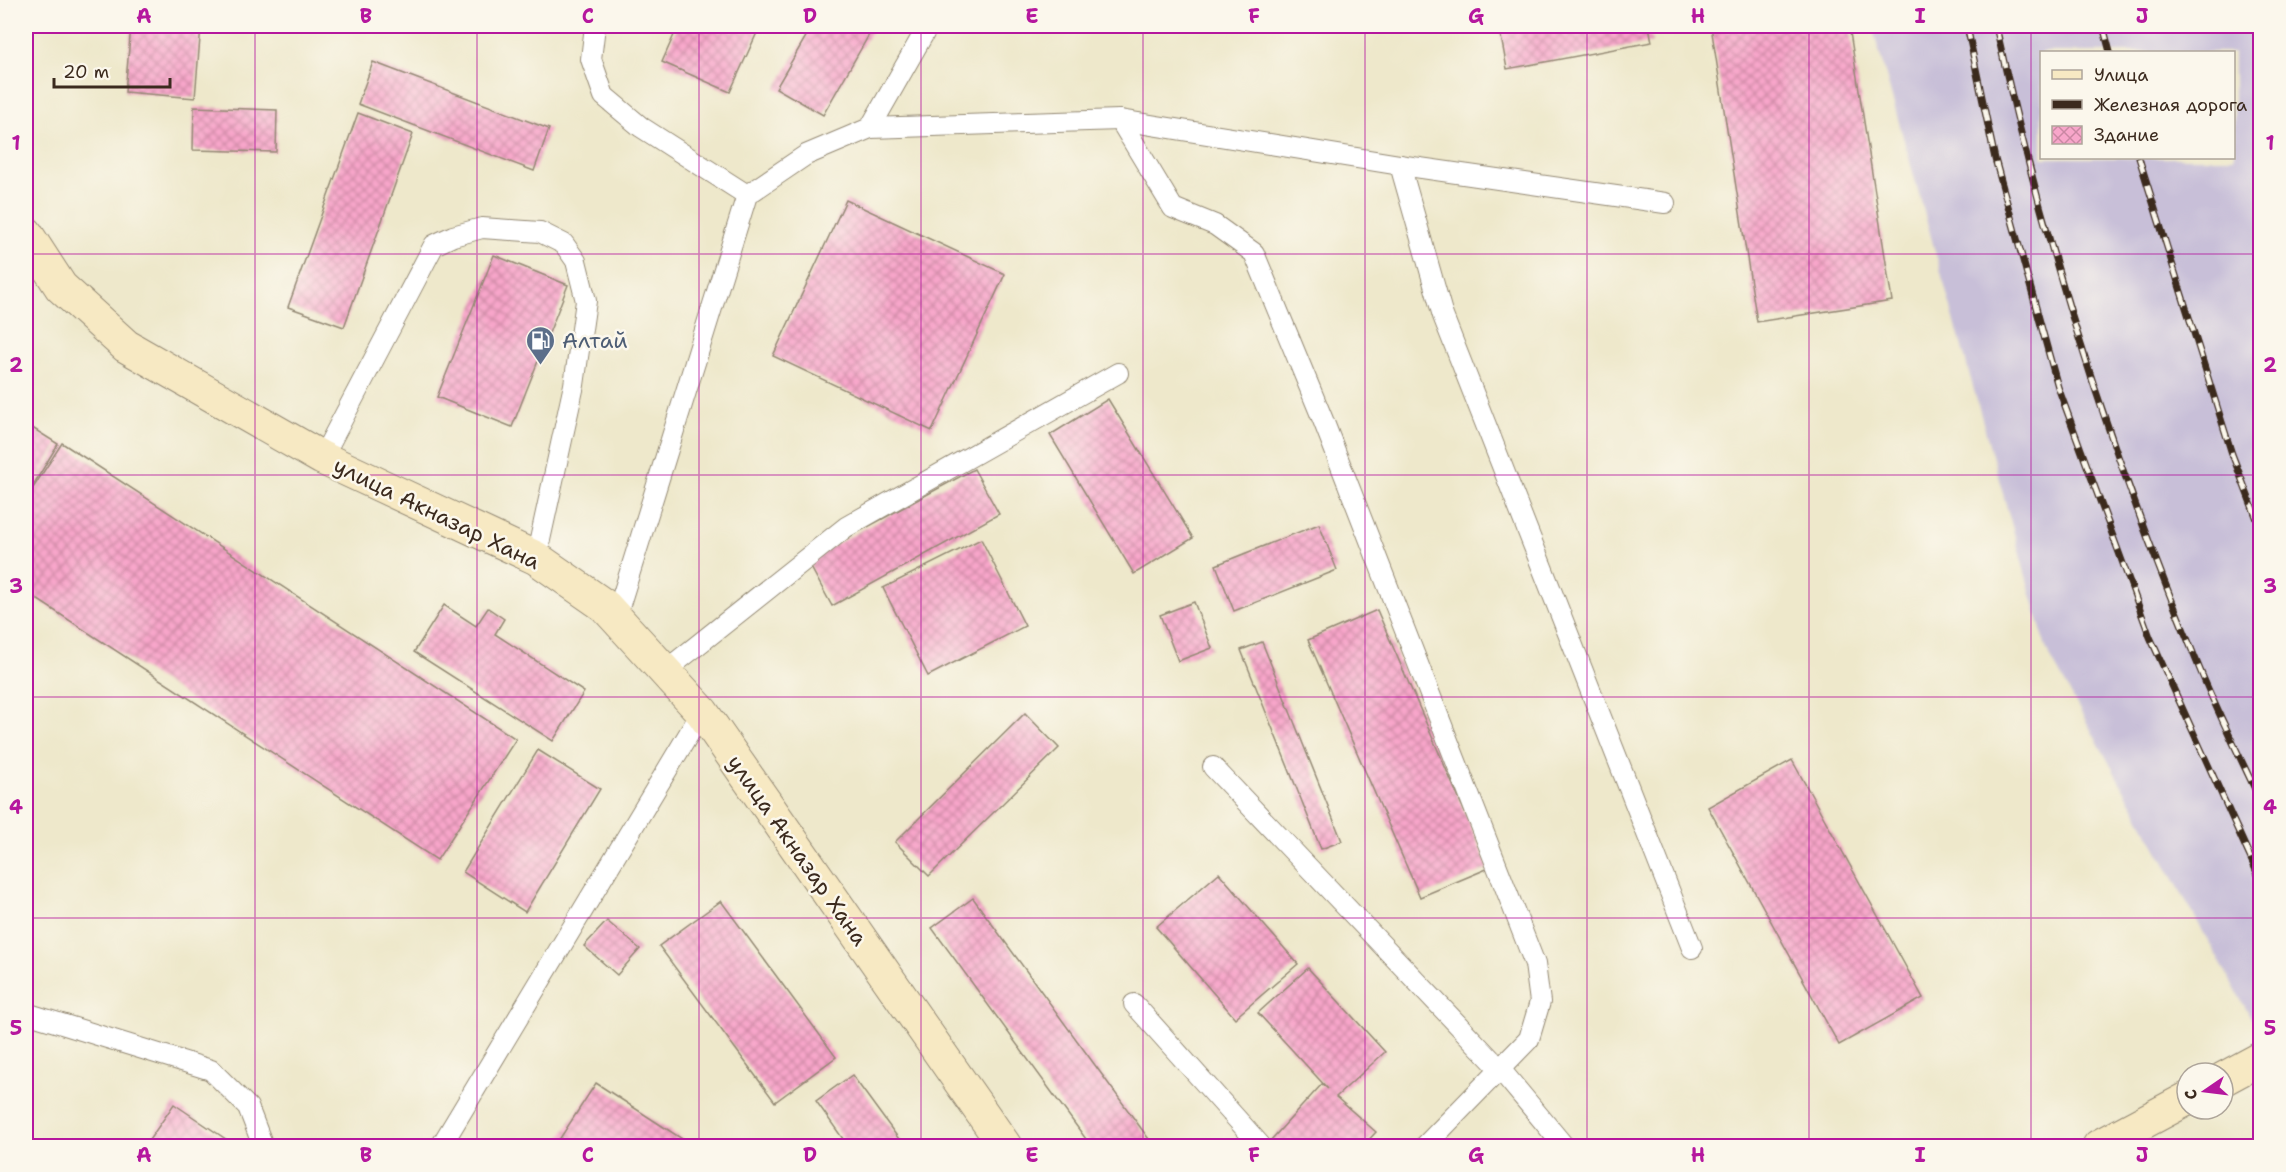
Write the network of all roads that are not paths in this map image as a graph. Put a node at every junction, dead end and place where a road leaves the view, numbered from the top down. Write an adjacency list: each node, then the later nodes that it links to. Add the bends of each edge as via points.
1 (595, 26): 6 (lane, via 591,59 604,96 641,128)
2 (928, 26): 4 (lane)
3 (1120, 120): 4 (lane); 5 (lane); 20 (lane, via 1173,207 1215,225 1254,253 1323,420 1535,964 1540,1002 1529,1039)
4 (870, 128): 6 (lane, via 806,155)
5 (1400, 165): 7 (lane); 16 (lane, via 1443,316)
6 (747, 195): 12 (lane)
7 (1665, 203)
8 (29, 246): 10 (main road, улица Акназар Хана, via 61,287 126,346)
9 (1118, 373): 13 (lane, via 846,527)
10 (322, 458): 11 (main road, улица Акназар Хана); 11 (lane, via 434,245 482,228 540,232 564,244 576,261 586,301 574,385)
11 (536, 558): 12 (main road, улица Акназар Хана)
12 (616, 617): 13 (main road, улица Акназар Хана)
13 (665, 671): 14 (main road, улица Акназар Хана)
14 (702, 712): 24 (lane); 25 (main road, улица Акназар Хана)
15 (1213, 767): 20 (lane)
16 (1692, 948)
17 (1134, 1004): 26 (lane)
18 (26, 1013): 23 (lane, via 211,1070 248,1107)
19 (2260, 1059): 21 (main road)
20 (1500, 1069): 27 (lane); 28 (lane)
21 (2235, 1073)
22 (2175, 1105): 29 (main road)
23 (263, 1146)
24 (441, 1146)
25 (1005, 1146)
26 (1261, 1146)
27 (1425, 1146)
28 (1564, 1146)
29 (2099, 1146)

